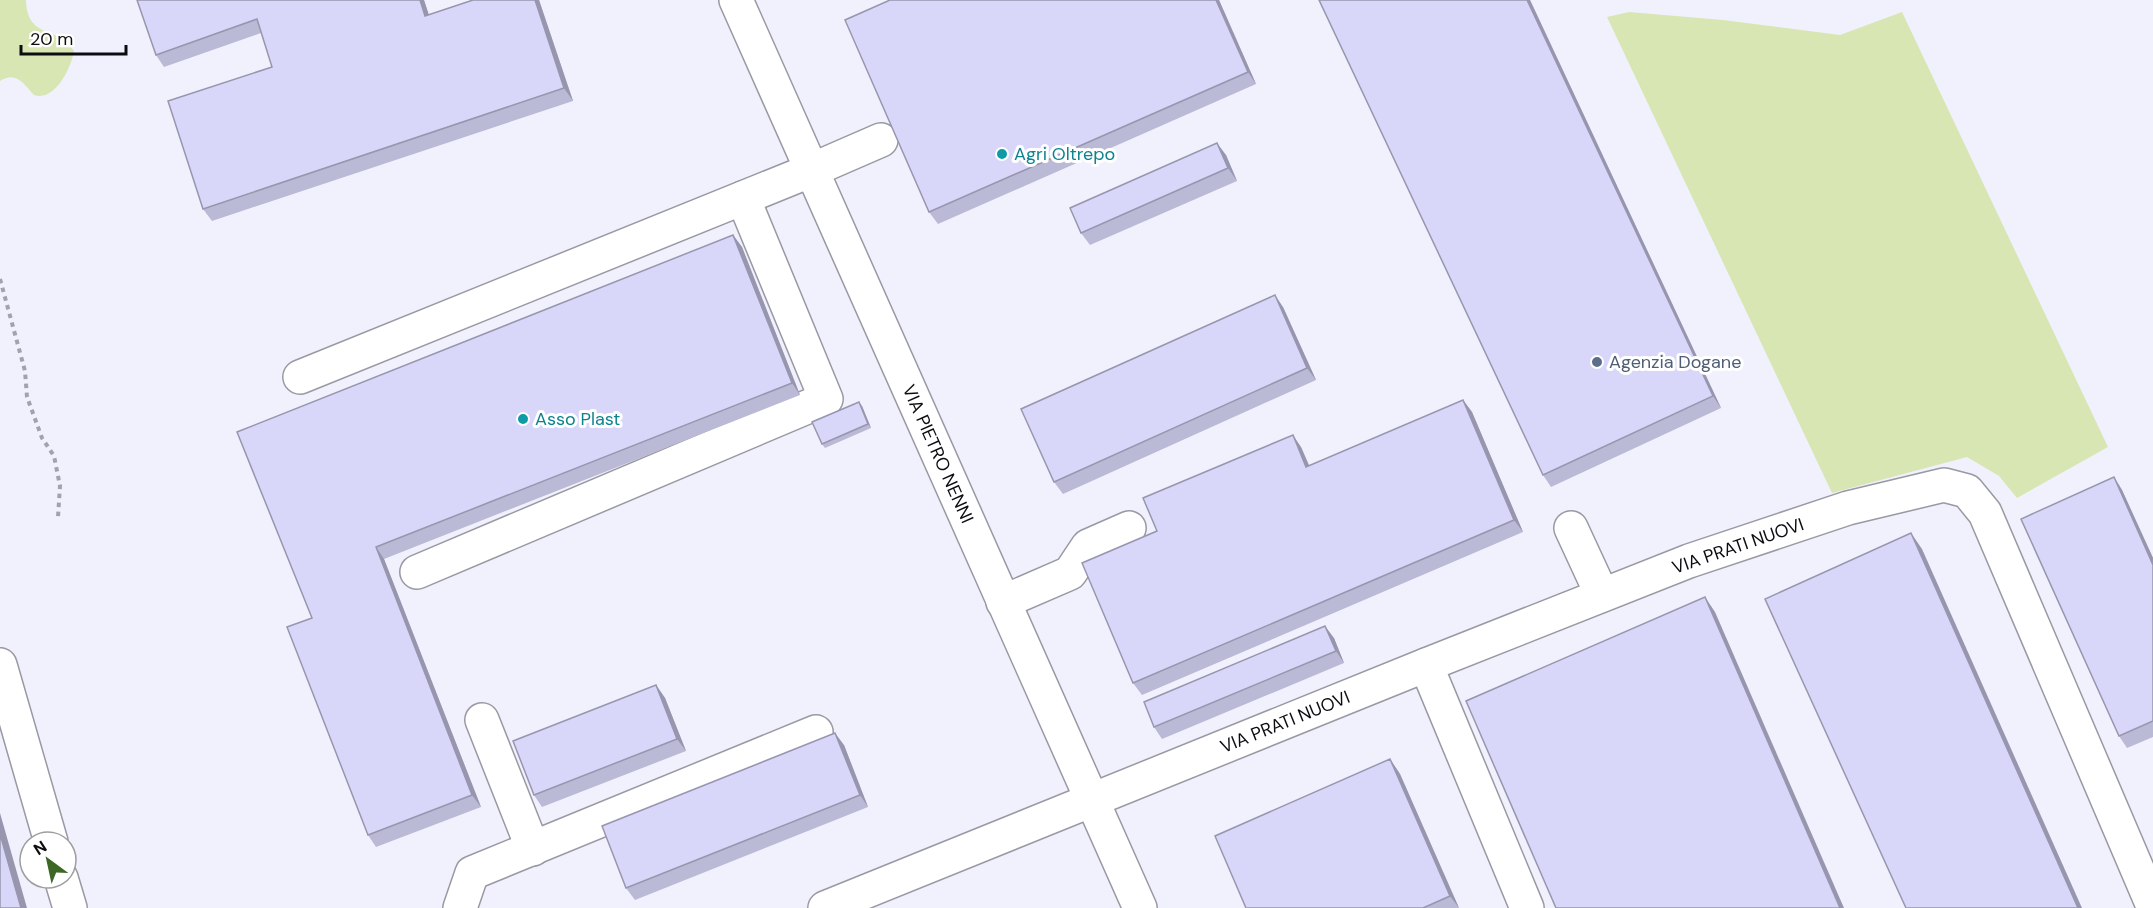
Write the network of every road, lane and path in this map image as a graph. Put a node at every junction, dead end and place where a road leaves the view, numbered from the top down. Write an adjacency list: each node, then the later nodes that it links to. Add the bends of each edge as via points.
1 (736, 0): 3 (street, VIA PIETRO NENNI)
2 (881, 140): 3 (street)
3 (812, 170): 4 (street); 12 (street, VIA PIETRO NENNI)
4 (743, 198): 6 (street); 10 (street, via 826,399)
5 (0, 279): 7 (path, via 25,371 27,397 42,438 54,456 60,486)
6 (300, 377)
7 (58, 517)
8 (1129, 528): 12 (street, via 1088,546 1070,573)
9 (1571, 528): 11 (street)
10 (417, 572)
11 (1602, 595): 14 (street, VIA PRATI NUOVI); 21 (street, VIA PRATI NUOVI, via 1689,561 1848,508 1944,485 1967,491 1985,513)
12 (1004, 602): 17 (street, VIA PIETRO NENNI)
13 (0, 665): 18 (street)
14 (1426, 665): 17 (street, VIA PRATI NUOVI); 26 (street)
15 (482, 720): 19 (street)
16 (816, 732): 19 (street)
17 (1092, 801): 24 (street, VIA PRATI NUOVI); 25 (street, VIA PIETRO NENNI)
18 (48, 830)
19 (532, 849): 23 (street, via 472,873)
20 (65, 890): 22 (street)
21 (2153, 906)
22 (70, 908)
23 (459, 908)
24 (825, 908)
25 (1140, 908)
26 (1527, 908)

